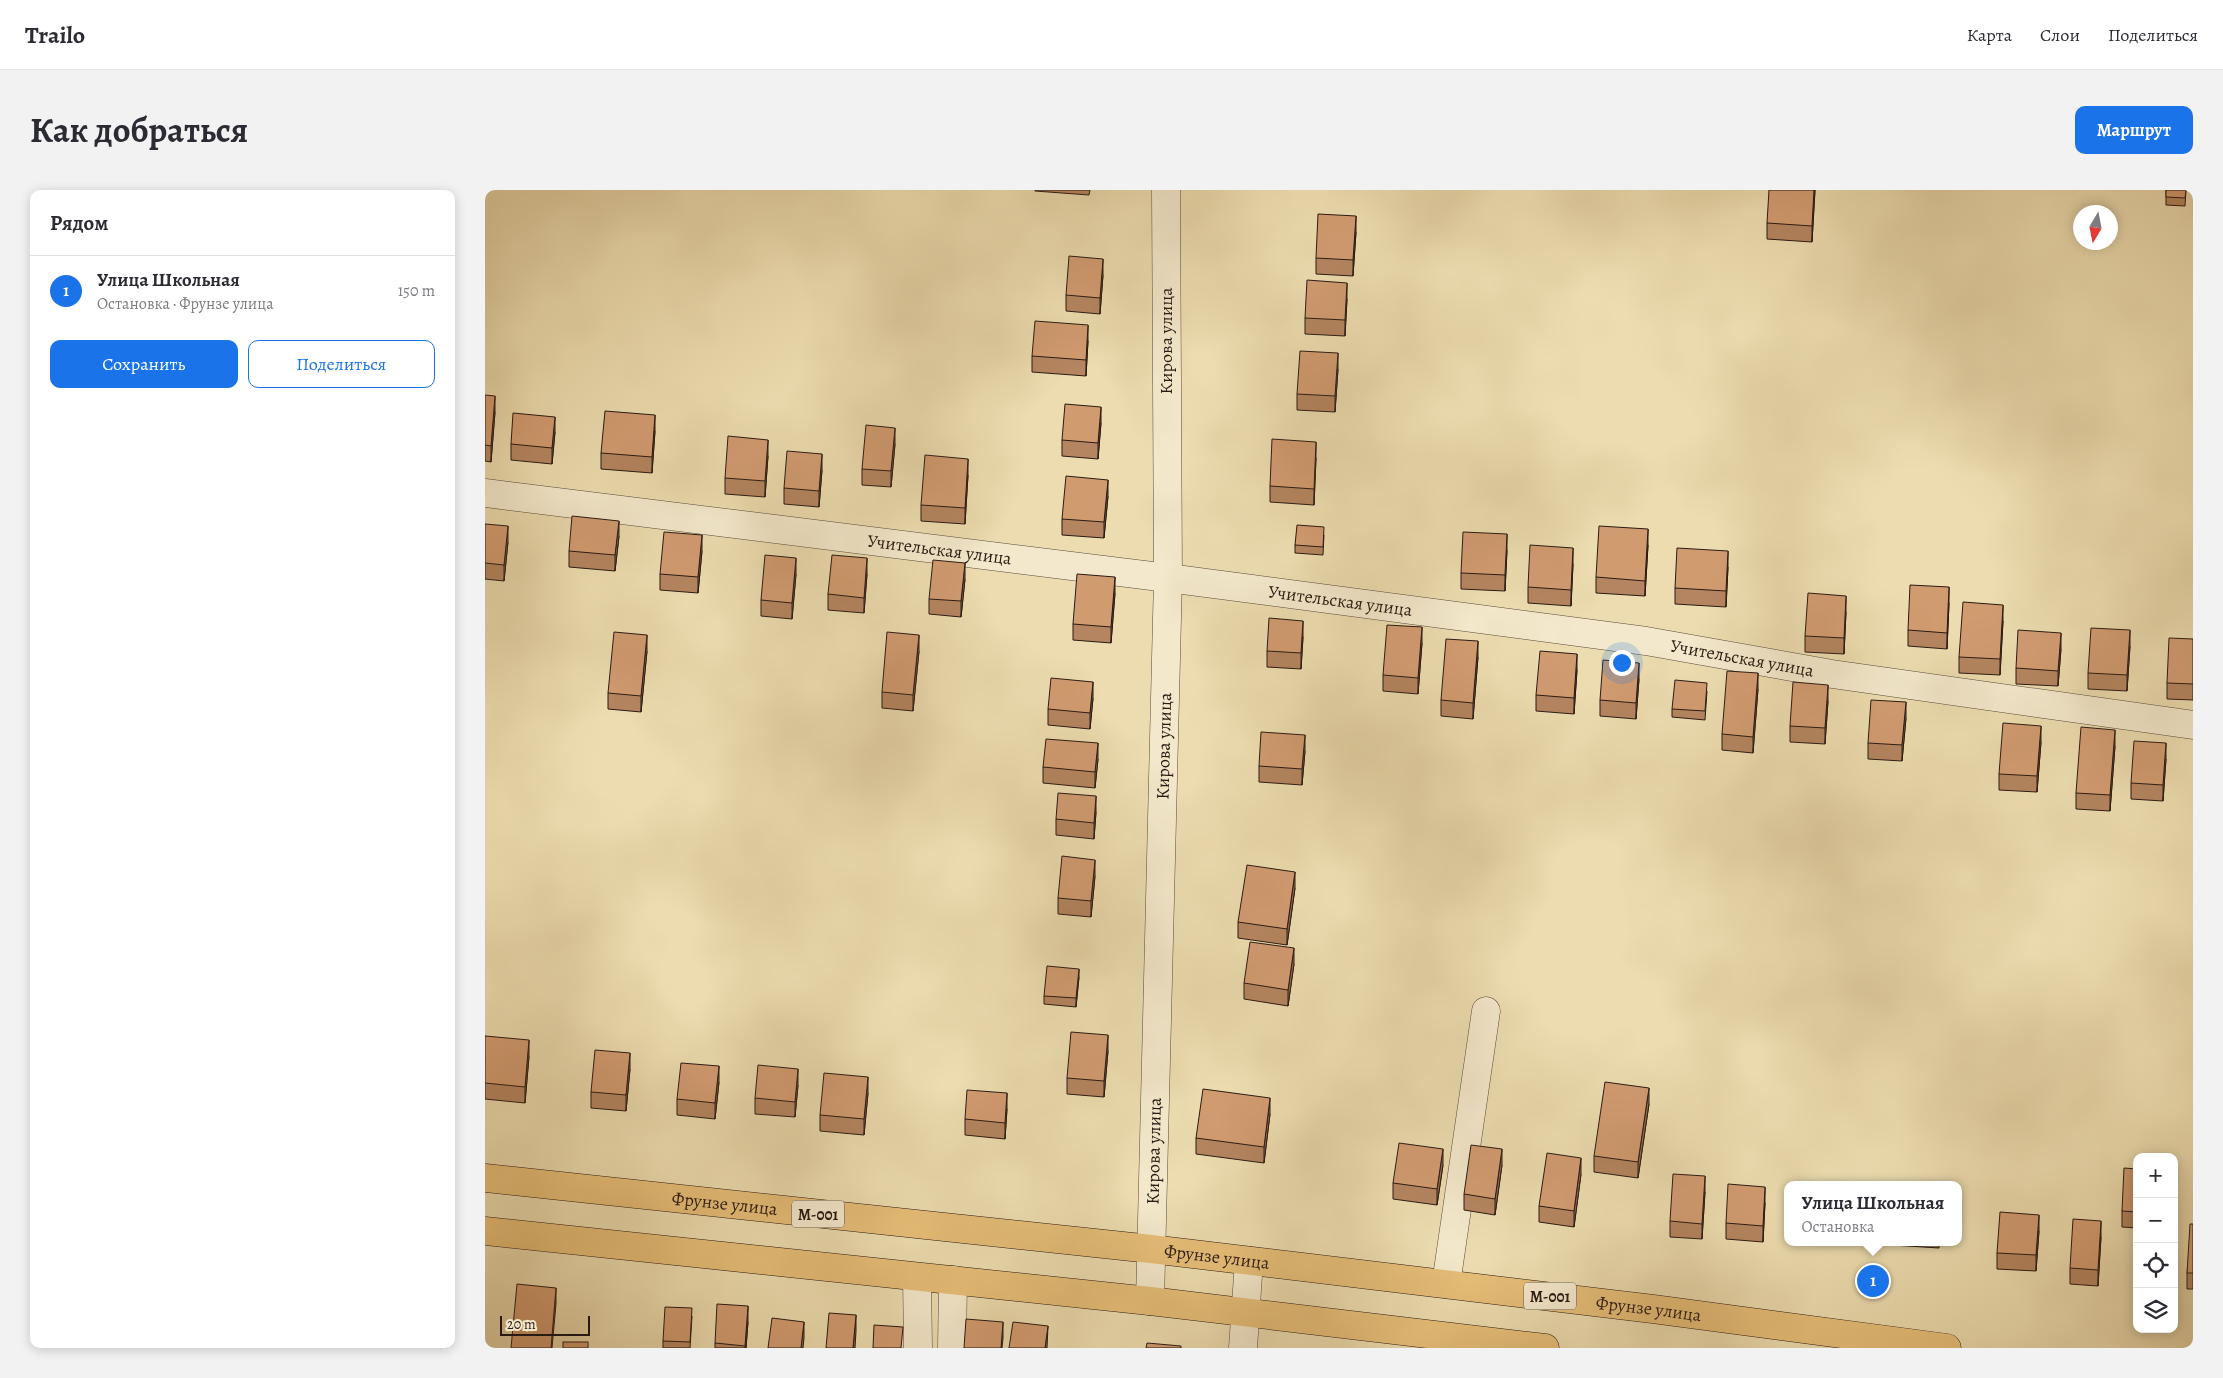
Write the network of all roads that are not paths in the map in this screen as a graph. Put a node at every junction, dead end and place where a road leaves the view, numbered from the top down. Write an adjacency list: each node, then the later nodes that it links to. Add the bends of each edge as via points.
1 (1165, 190): 3 (street, Кирова улица)
2 (485, 493): 3 (street, Учительская улица)
3 (1168, 578): 4 (street, Учительская улица, via 1646,640 1832,674); 8 (street, Кирова улица)
4 (2193, 725)
5 (1486, 1011): 12 (street)
6 (485, 1178): 8 (main road, Фрунзе улица / M-001)
7 (485, 1231): 10 (main road)
8 (1151, 1249): 9 (main road, Фрунзе улица / M-001); 13 (street, Кирова улица)
9 (1249, 1261): 12 (main road, Фрунзе улица / M-001); 14 (street)
10 (917, 1276): 11 (main road); 16 (street)
11 (953, 1280): 13 (main road); 17 (street)
12 (1446, 1284): 15 (main road, Фрунзе улица / M-001)
13 (1150, 1302): 14 (main road)
14 (1244, 1312): 18 (street); 19 (main road)
15 (1932, 1347)
16 (918, 1348)
17 (952, 1348)
18 (1243, 1348)
19 (1545, 1348)

